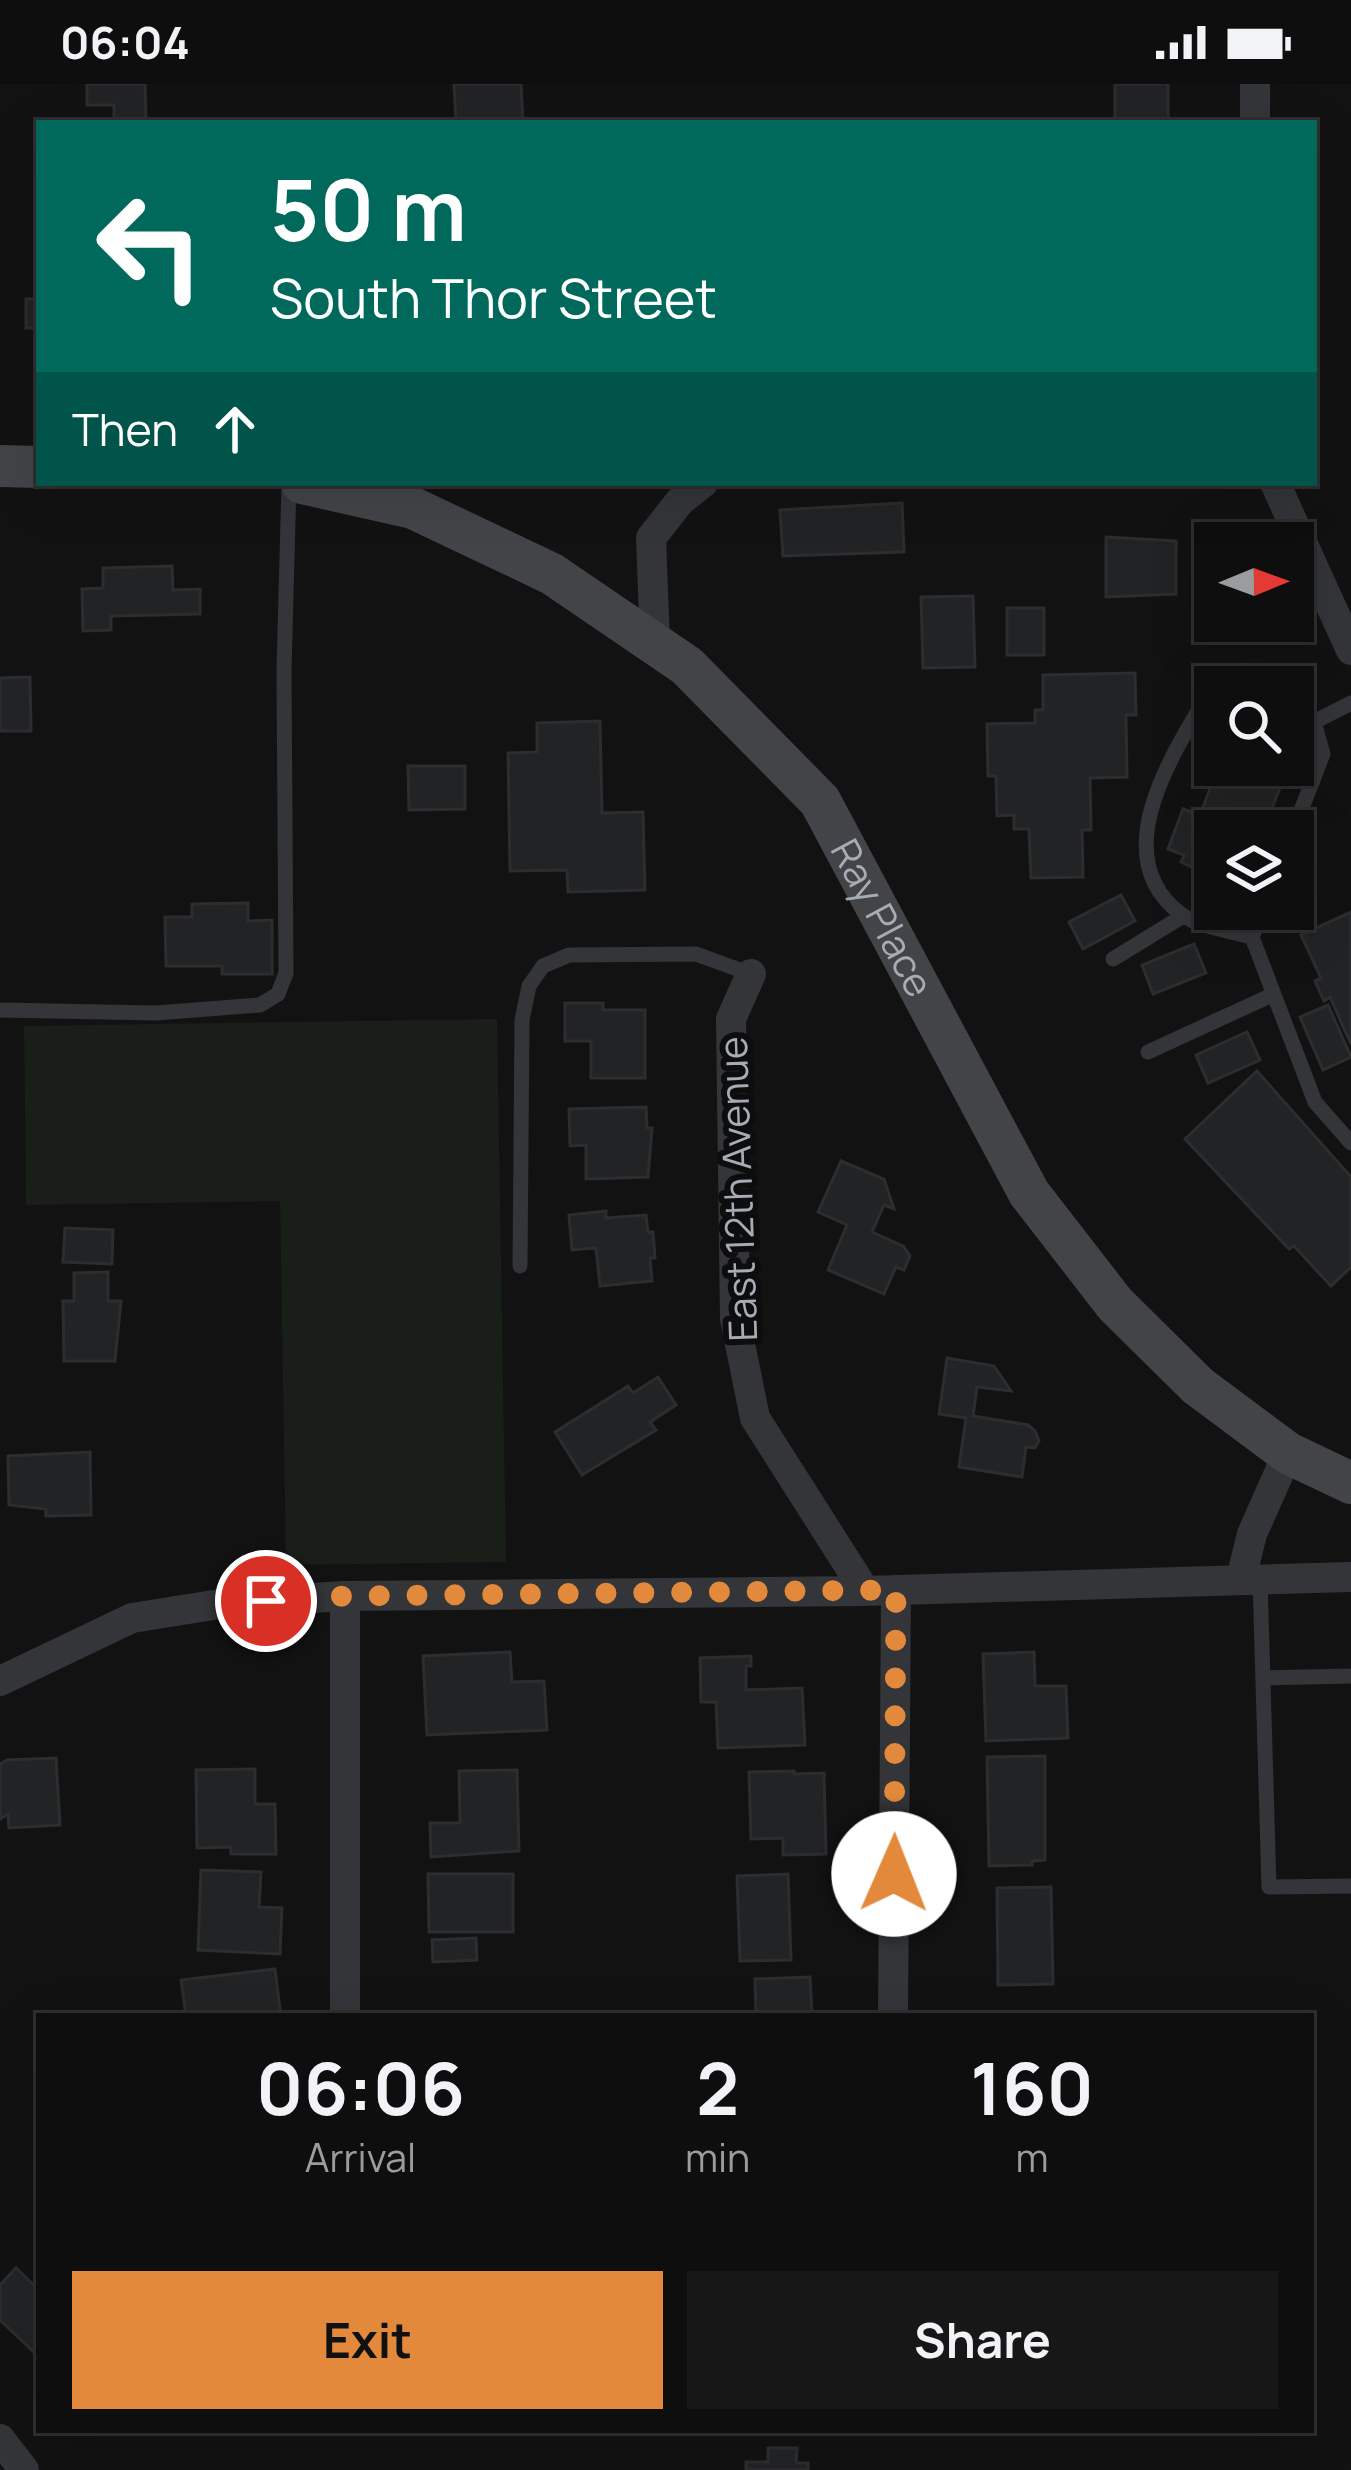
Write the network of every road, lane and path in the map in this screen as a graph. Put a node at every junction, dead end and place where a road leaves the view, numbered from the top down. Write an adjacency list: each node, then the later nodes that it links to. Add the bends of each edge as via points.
1 (1255, 84): 2 (street)
2 (1256, 120)
3 (0, 466): 4 (main road)
4 (36, 466)
5 (289, 486): 21 (lane, via 286,973 278,994 260,1005 173,1012)
6 (315, 486): 9 (main road, Ray Place, via 413,508 552,574)
7 (699, 486): 9 (street, via 651,538)
8 (1276, 486): 10 (street)
9 (655, 644): 25 (main road, Ray Place, via 688,666 820,801 1029,1193 1114,1304 1198,1386)
10 (1351, 650)
11 (1351, 704): 13 (lane)
12 (1194, 718): 15 (lane, via 1163,770 1143,855 1155,885)
13 (1314, 722): 14 (lane, via 1323,754)
14 (1314, 777)
15 (1183, 916): 17 (lane); 18 (lane)
16 (1255, 930): 17 (lane)
17 (1252, 937): 20 (lane)
18 (1113, 958)
19 (751, 974): 24 (lane, via 696,954 569,955 543,966 522,1020); 30 (street, East 12th Avenue, via 731,1018 735,1319 755,1418)
20 (1272, 995): 22 (lane); 23 (lane, via 1315,1102)
21 (0, 1010)
22 (1148, 1052)
23 (1351, 1143)
24 (520, 1266)
25 (1288, 1453): 26 (main road, Ray Place); 28 (street, via 1252,1534)
26 (1351, 1484)
27 (1351, 1577): 28 (street)
28 (1250, 1579): 29 (street); 33 (lane)
29 (896, 1590): 30 (street); 37 (street)
30 (865, 1592): 31 (street)
31 (345, 1596): 34 (street, via 133,1618); 36 (street)
32 (1351, 1676): 33 (lane)
33 (1263, 1678): 35 (lane, via 1269,1887)
34 (0, 1681)
35 (1351, 1886)
36 (345, 2013)
37 (893, 2013)
38 (0, 2439): 39 (street)
39 (24, 2470)

